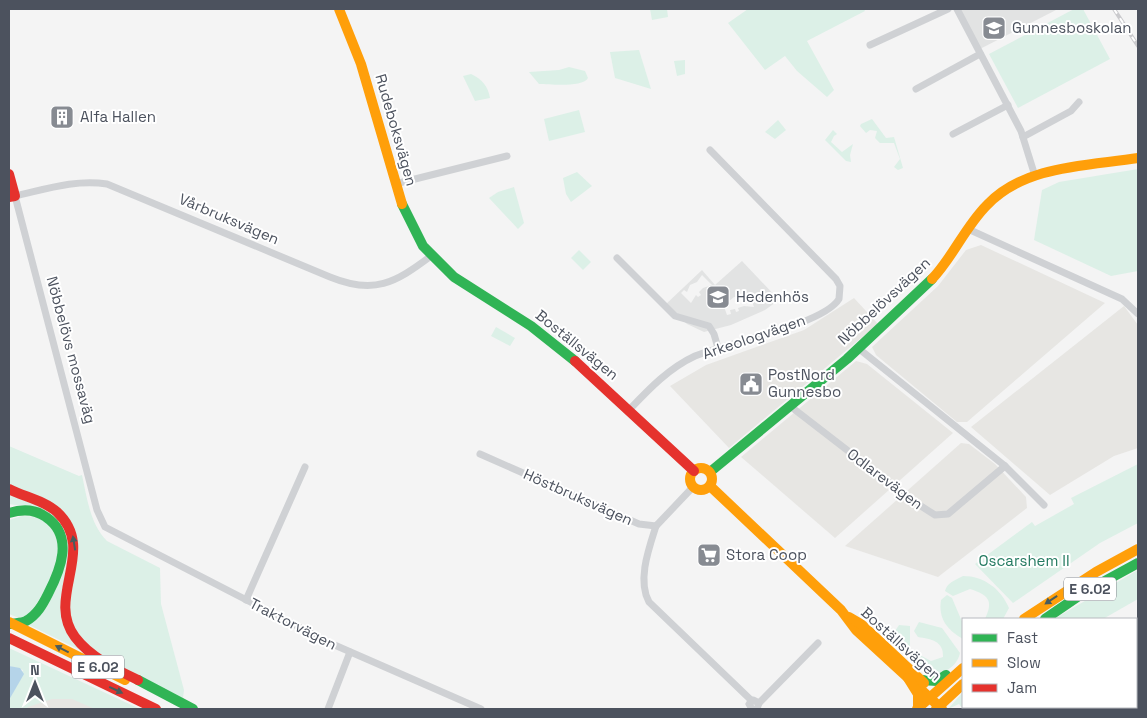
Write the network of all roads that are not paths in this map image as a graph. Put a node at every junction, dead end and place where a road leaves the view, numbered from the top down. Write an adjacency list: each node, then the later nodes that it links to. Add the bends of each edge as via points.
1 (339, 9): 16 (street, Rudeboksvägen, via 361,64)
2 (948, 9): 4 (street)
3 (957, 9): 5 (street)
4 (870, 45)
5 (980, 54): 6 (street); 8 (street)
6 (916, 89)
7 (1079, 102): 10 (street, via 1072,111)
8 (1008, 105): 9 (street); 10 (street)
9 (952, 134)
10 (1023, 137): 15 (street)
11 (710, 150): 22 (street, Arkeologvägen, via 830,272 841,293 840,299 832,306 806,319)
12 (507, 156): 16 (street)
13 (1138, 158): 15 (street, Nöbbelövsvägen)
14 (9, 174): 17 (street, Nöbbelövs mossaväg)
15 (1035, 176): 18 (street, Nöbbelövsvägen, via 995,196)
16 (394, 184): 19 (street, Rudeboksvägen, via 415,232)
17 (12, 197): 19 (street, Vårbruksvägen, via 76,183 107,184 359,287 391,281); 37 (street, Nöbbelövs mossaväg, via 97,510)
18 (968, 229): 21 (street, via 1122,299); 23 (street, Nöbbelövsvägen, via 927,286)
19 (431, 256): 25 (street, Boställsvägen, via 471,289 556,344)
20 (617, 258): 22 (street, via 675,316 709,326)
21 (1138, 314)
22 (718, 348): 25 (street, Arkeologvägen, via 694,357 666,374)
23 (858, 348): 24 (street, Nöbbelövsvägen); 27 (street)
24 (790, 406): 27 (street, Odlarevägen, via 935,515 948,514); 30 (street, Nöbbelövsvägen)
25 (630, 409): 29 (street, Boställsvägen)
26 (480, 454): 36 (street, Höstbruksvägen, via 632,522)
27 (1005, 466): 34 (street)
28 (305, 468): 40 (street)
29 (694, 471): 30 (street, via 702,468); 32 (street, via 690,477)
30 (710, 472): 31 (street)
31 (710, 486): 32 (street, via 702,490); 41 (street, Boställsvägen)
32 (693, 487): 36 (street)
33 (9, 490): 57 (street, one-way to 33, via 82,646 66,622 64,610 76,550 69,525 47,505)
34 (1044, 505)
35 (12, 510): 44 (street, via 40,513 55,524 61,532 64,556 54,584 42,604 22,623)
36 (656, 526): 54 (street, via 644,579 649,602)
37 (108, 531): 40 (street, Traktorvägen)
38 (1138, 550): 42 (street, E 6.02, one-way to 42, via 1096,572)
39 (1138, 563): 43 (street, E 6.02, via 1083,593)
40 (246, 600): 47 (street, Traktorvägen)
41 (846, 615): 50 (street, Boställsvägen, via 856,630); 51 (street, Boställsvägen, via 862,624)
42 (1026, 618)
43 (1046, 618)
44 (10, 623): 56 (street, E 6.02, one-way to 44)
45 (9, 638): 55 (street, E 6.02, one-way to 55)
46 (818, 643): 54 (street)
47 (350, 652): 58 (street); 59 (street, Traktorvägen)
48 (962, 663): 51 (street, via 940,680)
49 (962, 669): 53 (street)
50 (908, 678): 53 (street, Boställsvägen); 61 (street, via 918,694)
51 (921, 680): 53 (street, Boställsvägen)
52 (962, 685): 53 (street)
53 (938, 702): 61 (street)
54 (756, 704): 60 (street, via 749,706)
55 (156, 709)
56 (185, 709)
57 (193, 709)
58 (329, 709)
59 (481, 709)
60 (751, 709)
61 (917, 709)

